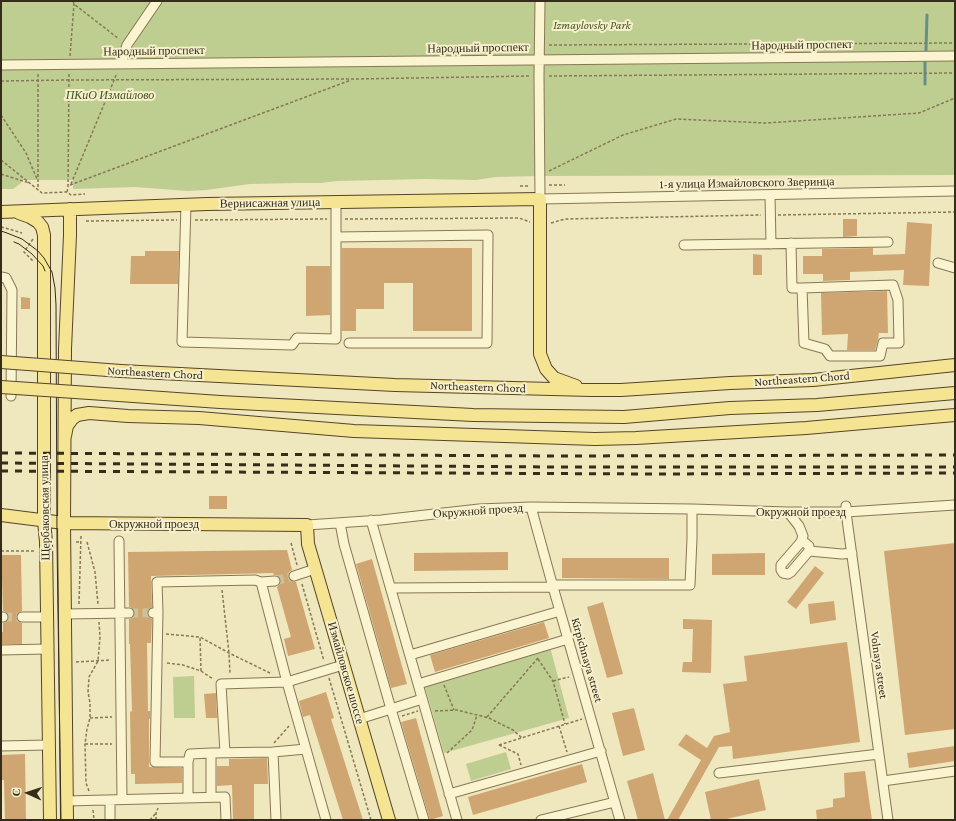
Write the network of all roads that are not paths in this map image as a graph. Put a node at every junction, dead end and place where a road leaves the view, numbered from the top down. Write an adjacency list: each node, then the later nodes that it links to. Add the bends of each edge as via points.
1 (157, 1): 5 (street, via 127,45)
2 (540, 1): 4 (street)
3 (955, 56): 4 (street, Народный проспект)
4 (540, 60): 5 (street, Народный проспект); 9 (street)
5 (121, 63): 6 (street, Народный проспект)
6 (1, 64)
7 (955, 191): 8 (street, 1-я улица Измайловского Зверинца)
8 (770, 195): 9 (street, 1-я улица Измайловского Зверинца); 18 (street)
9 (540, 199): 10 (main road, Вернисажная улица); 28 (main road, via 540,354 546,370 554,378)
10 (336, 202): 11 (main road, Вернисажная улица); 15 (street)
11 (186, 204): 12 (main road, Вернисажная улица); 15 (street, via 182,342 292,345 296,338 336,339)
12 (70, 209): 13 (main road, Вернисажная улица); 32 (main road, Щербаковская улица)
13 (16, 211): 14 (main road, Вернисажная улица); 40 (main road, Щербаковская улица, via 38,222 44,235)
14 (1, 212)
15 (336, 238): 24 (street, via 488,235 487,343)
16 (888, 242): 17 (street)
17 (791, 243): 18 (street); 23 (street, via 792,288)
18 (771, 244): 19 (street)
19 (684, 245)
20 (938, 262): 21 (street)
21 (955, 268)
22 (1, 277): 30 (street, via 6,278 12,290)
23 (802, 288): 23 (street, via 892,286 898,300 900,343 883,343 880,356 830,356 825,349 804,343)
24 (349, 343)
25 (1, 362): 28 (main road, Northeastern Chord, bridge, via 121,372 395,385)
26 (955, 365): 28 (main road, Northeastern Chord, via 813,380)
27 (1, 387): 29 (main road, Northeastern Chord, bridge, via 466,415 624,417)
28 (591, 390)
29 (955, 393)
30 (11, 396)
31 (955, 415): 32 (main road, via 806,428 595,440 354,431 199,418 89,413 77,415 72,419)
32 (65, 436): 42 (main road, Щербаковская улица)
33 (955, 505): 36 (street, Окружной проезд)
34 (532, 507): 35 (street, Окружной проезд); 39 (street, Окружной проезд, via 479,509); 52 (street, Kirpichnaya street)
35 (692, 509): 37 (street, Окружной проезд); 52 (street, via 690,585)
36 (846, 509): 37 (street, Окружной проезд); 47 (street, Volnaya street)
37 (788, 512): 45 (street, via 801,531)
38 (1, 515): 40 (main road, Окружной проезд)
39 (372, 520): 41 (street, Окружной проезд); 53 (street)
40 (44, 521): 42 (main road, Окружной проезд); 57 (main road, Щербаковская улица)
41 (340, 523): 43 (street, Окружной проезд); 67 (street)
42 (64, 524): 43 (main road, Окружной проезд); 56 (main road, Щербаковская улица)
43 (307, 524): 48 (main road, Измайловское шоссе, via 308,544)
44 (119, 541): 55 (street)
45 (801, 542): 46 (street, via 809,546); 46 (street, via 781,565 783,573 791,572)
46 (809, 551): 47 (street)
47 (852, 553): 76 (street, Volnaya street)
48 (315, 569): 49 (street); 63 (main road, Измайловское шоссе)
49 (296, 575)
50 (275, 581): 51 (street)
51 (262, 582): 64 (street); 77 (street, via 157,582 156,762)
52 (552, 586): 53 (street); 54 (street, Kirpichnaya street)
53 (391, 588): 62 (street)
54 (560, 611): 59 (street, Kirpichnaya street); 62 (street)
55 (124, 613): 56 (street); 84 (street, via 121,660)
56 (64, 614): 86 (main road, Щербаковская улица)
57 (47, 616): 58 (street); 60 (main road, Щербаковская улица)
58 (22, 617)
59 (568, 639): 65 (street); 72 (street, Kirpichnaya street)
60 (47, 649): 61 (street); 69 (main road, Щербаковская улица)
61 (1, 650)
62 (410, 655): 65 (street)
63 (344, 665): 64 (street); 68 (main road, Измайловское шоссе)
64 (287, 682): 71 (street); 75 (street, via 226,684)
65 (418, 684): 66 (street)
66 (422, 699): 67 (street); 81 (street)
67 (391, 709): 68 (street); 95 (street)
68 (359, 719): 94 (main road, Измайловское шоссе)
69 (48, 745): 70 (street); 88 (main road, Щербаковская улица)
70 (1, 746)
71 (306, 749): 73 (street); 93 (street)
72 (601, 751): 81 (street); 87 (street, Kirpichnaya street)
73 (269, 752): 75 (street); 92 (street)
74 (211, 753): 75 (street); 77 (street, via 190,754); 82 (street)
75 (226, 753)
76 (879, 754): 79 (street); 80 (street, Volnaya street)
77 (188, 762): 83 (street)
78 (955, 771): 80 (street)
79 (719, 773)
80 (882, 781): 99 (street, Volnaya street)
81 (449, 794): 96 (street)
82 (211, 797): 83 (street); 91 (street, via 225,797)
83 (188, 798): 84 (street)
84 (122, 799): 85 (street)
85 (110, 800): 86 (street); 90 (street)
86 (66, 801): 89 (main road, Щербаковская улица)
87 (615, 802): 97 (street); 98 (street, Kirpichnaya street)
88 (50, 820)
89 (67, 820)
90 (110, 820)
91 (226, 820)
92 (276, 820)
93 (326, 820)
94 (389, 820)
95 (424, 820)
96 (457, 820)
97 (541, 820)
98 (620, 820)
99 (888, 820)

